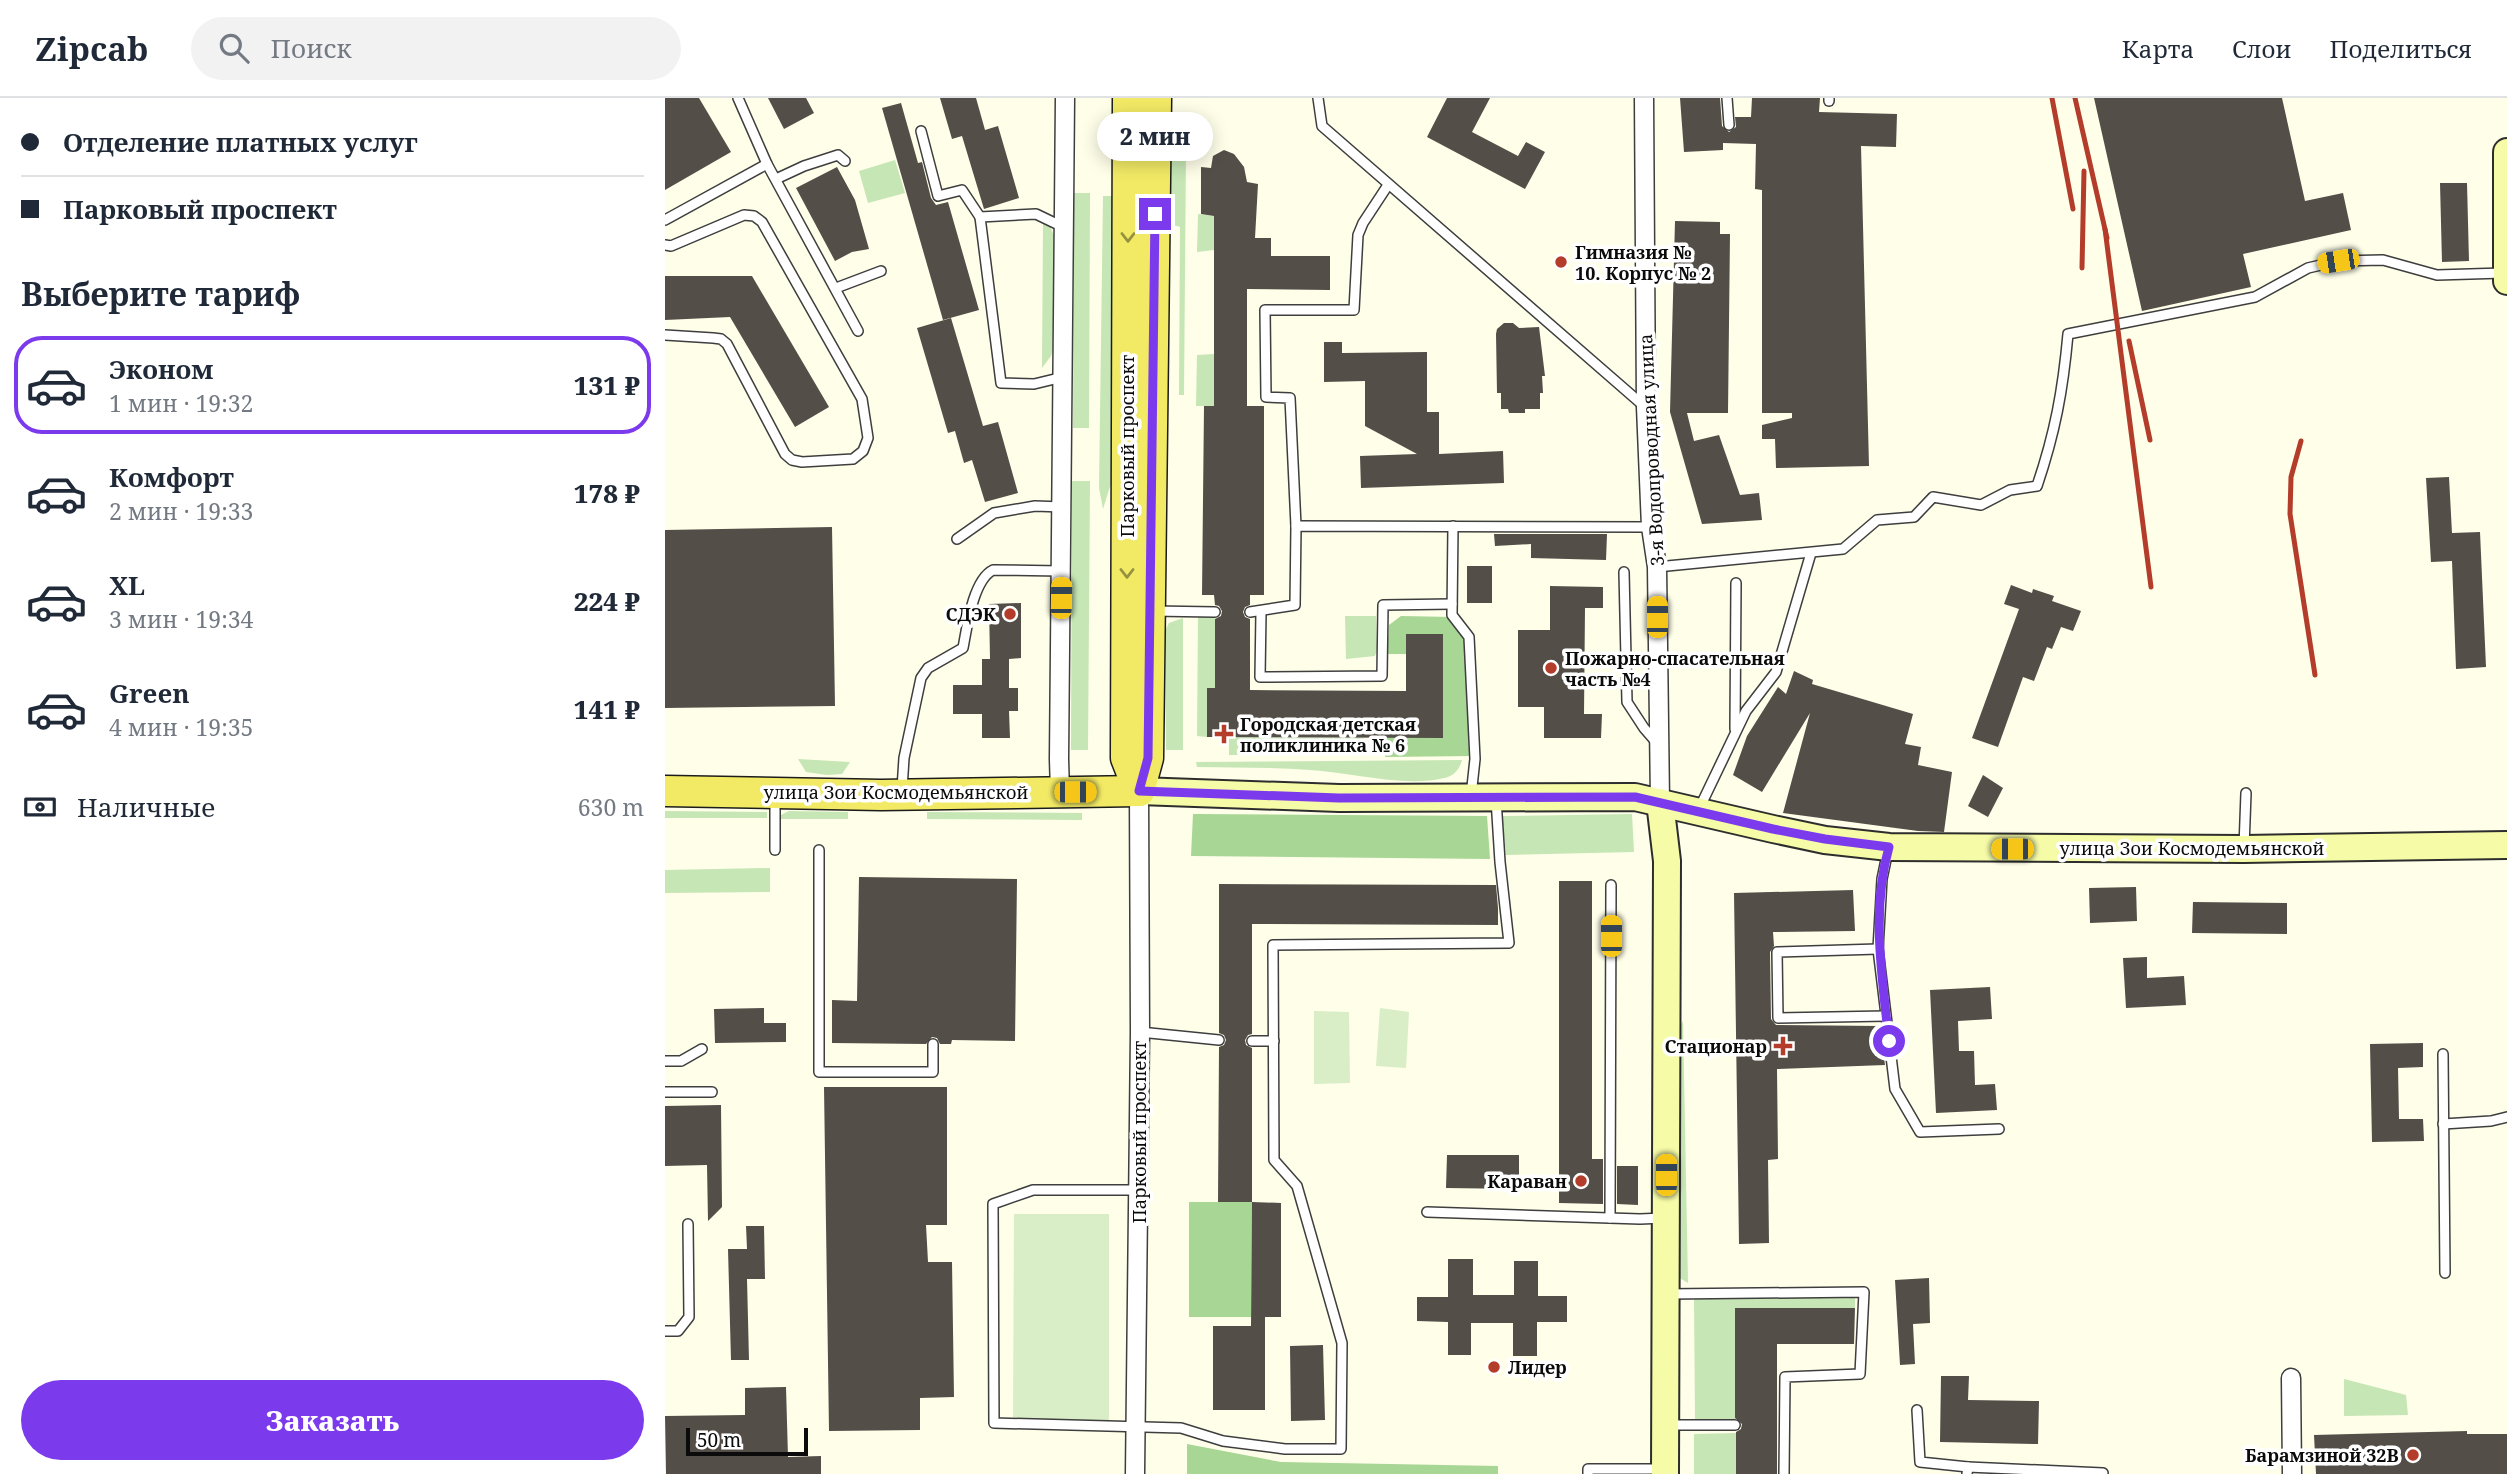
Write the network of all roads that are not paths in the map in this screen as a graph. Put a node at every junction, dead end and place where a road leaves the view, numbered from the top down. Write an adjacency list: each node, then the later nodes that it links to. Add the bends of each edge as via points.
1 (738, 98): 12 (lane)
2 (1065, 98): 17 (street)
3 (1128, 98): 43 (main road, Парковый проспект, one-way to 43, via 1126,758)
4 (1156, 98): 38 (main road, Парковый проспект)
5 (1318, 98): 14 (lane, via 1322,126)
6 (1644, 98): 26 (street, 3-я Водопроводная улица)
7 (1727, 98): 8 (lane)
8 (1729, 125)
9 (921, 131): 15 (lane, via 938,196 962,190)
10 (2507, 152): 20 (main road)
11 (845, 161): 13 (lane, via 838,155)
12 (767, 164): 13 (lane); 16 (lane)
13 (776, 179): 22 (lane)
14 (1388, 185): 26 (lane); 28 (lane, via 1358,235 1354,310 1265,310 1266,397 1290,398)
15 (980, 217): 17 (lane, via 1036,214); 25 (lane, via 1001,383 1034,384)
16 (665, 220)
17 (1063, 227): 25 (street)
18 (665, 244): 24 (lane, via 671,246 744,215 762,222 862,399 868,438 863,451 853,459 792,460 727,344 721,339)
19 (881, 271): 22 (lane)
20 (2507, 273): 21 (main road); 32 (lane, via 2437,275 2383,260 2329,262 2308,268 2255,297 2068,334 2061,400 2037,486 2010,490 1982,505 1933,497 1914,517 1877,520 1843,548)
21 (2507, 281)
22 (835, 288): 23 (lane)
23 (858, 331)
24 (665, 335)
25 (1063, 377): 27 (street)
26 (1646, 407): 30 (street, 3-я Водопроводная улица)
27 (1062, 507): 31 (lane, via 994,513); 34 (street)
28 (1296, 526): 29 (lane); 37 (lane, via 1295,605 1256,612 1260,677 1382,676 1383,605)
29 (1453, 526): 30 (lane); 37 (lane)
30 (1651, 527): 33 (street, 3-я Водопроводная улица)
31 (957, 539)
32 (1811, 553): 33 (lane); 40 (lane, via 1776,672)
33 (1657, 567): 41 (street, 3-я Водопроводная улица)
34 (1061, 571): 45 (street); 47 (lane, via 993,570 980,582 963,648 928,668 921,678 904,758)
35 (1624, 572): 41 (lane, via 1626,702)
36 (1736, 583): 40 (lane)
37 (1452, 604): 48 (lane, via 1452,615 1469,637 1475,759)
38 (1151, 611): 39 (lane); 43 (main road, Парковый проспект, via 1148,758)
39 (1215, 612)
40 (1735, 731): 50 (lane)
41 (1658, 745): 49 (street, 3-я Водопроводная улица)
42 (665, 791): 44 (main road, улица Зои Космодемьянской)
43 (1139, 791): 45 (main road, улица Зои Космодемьянской); 48 (main road, улица Зои Космодемьянской, via 1339,798); 59 (street, Парковый проспект)
44 (775, 792): 47 (main road, улица Зои Космодемьянской); 54 (lane)
45 (1060, 792): 47 (main road, улица Зои Космодемьянской)
46 (2246, 793): 53 (lane)
47 (902, 794)
48 (1483, 797): 49 (main road, улица Зои Космодемьянской, via 1635,797); 62 (lane, via 1500,862 1509,943 1273,945)
49 (1660, 802): 50 (main road, улица Зои Космодемьянской); 75 (main road, via 1667,862)
50 (1698, 810): 52 (main road, улица Зои Космодемьянской, via 1812,837)
51 (2507, 845): 53 (main road, улица Зои Космодемьянской)
52 (1889, 847): 53 (main road, улица Зои Космодемьянской); 57 (lane, via 1883,869)
53 (2244, 849)
54 (775, 850)
55 (819, 850): 63 (lane, via 819,1072 933,1072)
56 (1611, 885): 74 (lane)
57 (1878, 949): 58 (lane); 58 (lane, via 1777,952 1778,1017)
58 (1887, 1016): 71 (lane, via 1895,1089 1920,1132)
59 (1140, 1032): 60 (lane); 72 (street, Парковый проспект)
60 (1219, 1040)
61 (1252, 1041): 62 (lane)
62 (1274, 1041): 84 (lane, via 1274,1160 1297,1186 1342,1343 1341,1449 1285,1449 1223,1441 1181,1428)
63 (933, 1044)
64 (702, 1049): 66 (lane, via 681,1062)
65 (2443, 1054): 70 (lane)
66 (665, 1062)
67 (665, 1092): 68 (lane)
68 (712, 1093)
69 (2507, 1117): 70 (lane)
70 (2443, 1124): 77 (lane)
71 (1999, 1129)
72 (1139, 1190): 84 (street, Парковый проспект); 84 (lane, via 1033,1190 993,1204 993,1423)
73 (1427, 1212): 74 (lane)
74 (1610, 1218): 75 (lane)
75 (1666, 1218): 78 (main road)
76 (688, 1224): 79 (lane, via 689,1317 678,1332)
77 (2445, 1273)
78 (1666, 1294): 82 (main road); 90 (lane, via 1864,1292 1860,1374 1785,1377 1780,1425)
79 (665, 1331)
80 (2291, 1378): 91 (street)
81 (1917, 1410): 85 (lane, via 1920,1462)
82 (1666, 1425): 83 (lane); 86 (main road)
83 (1735, 1425)
84 (1136, 1427): 88 (street, Парковый проспект)
85 (1968, 1471): 87 (lane)
86 (1665, 1472): 89 (lane, via 1588,1469)
87 (2103, 1473)
88 (1135, 1474)
89 (1588, 1474)
90 (1784, 1474)
91 (2292, 1474)

